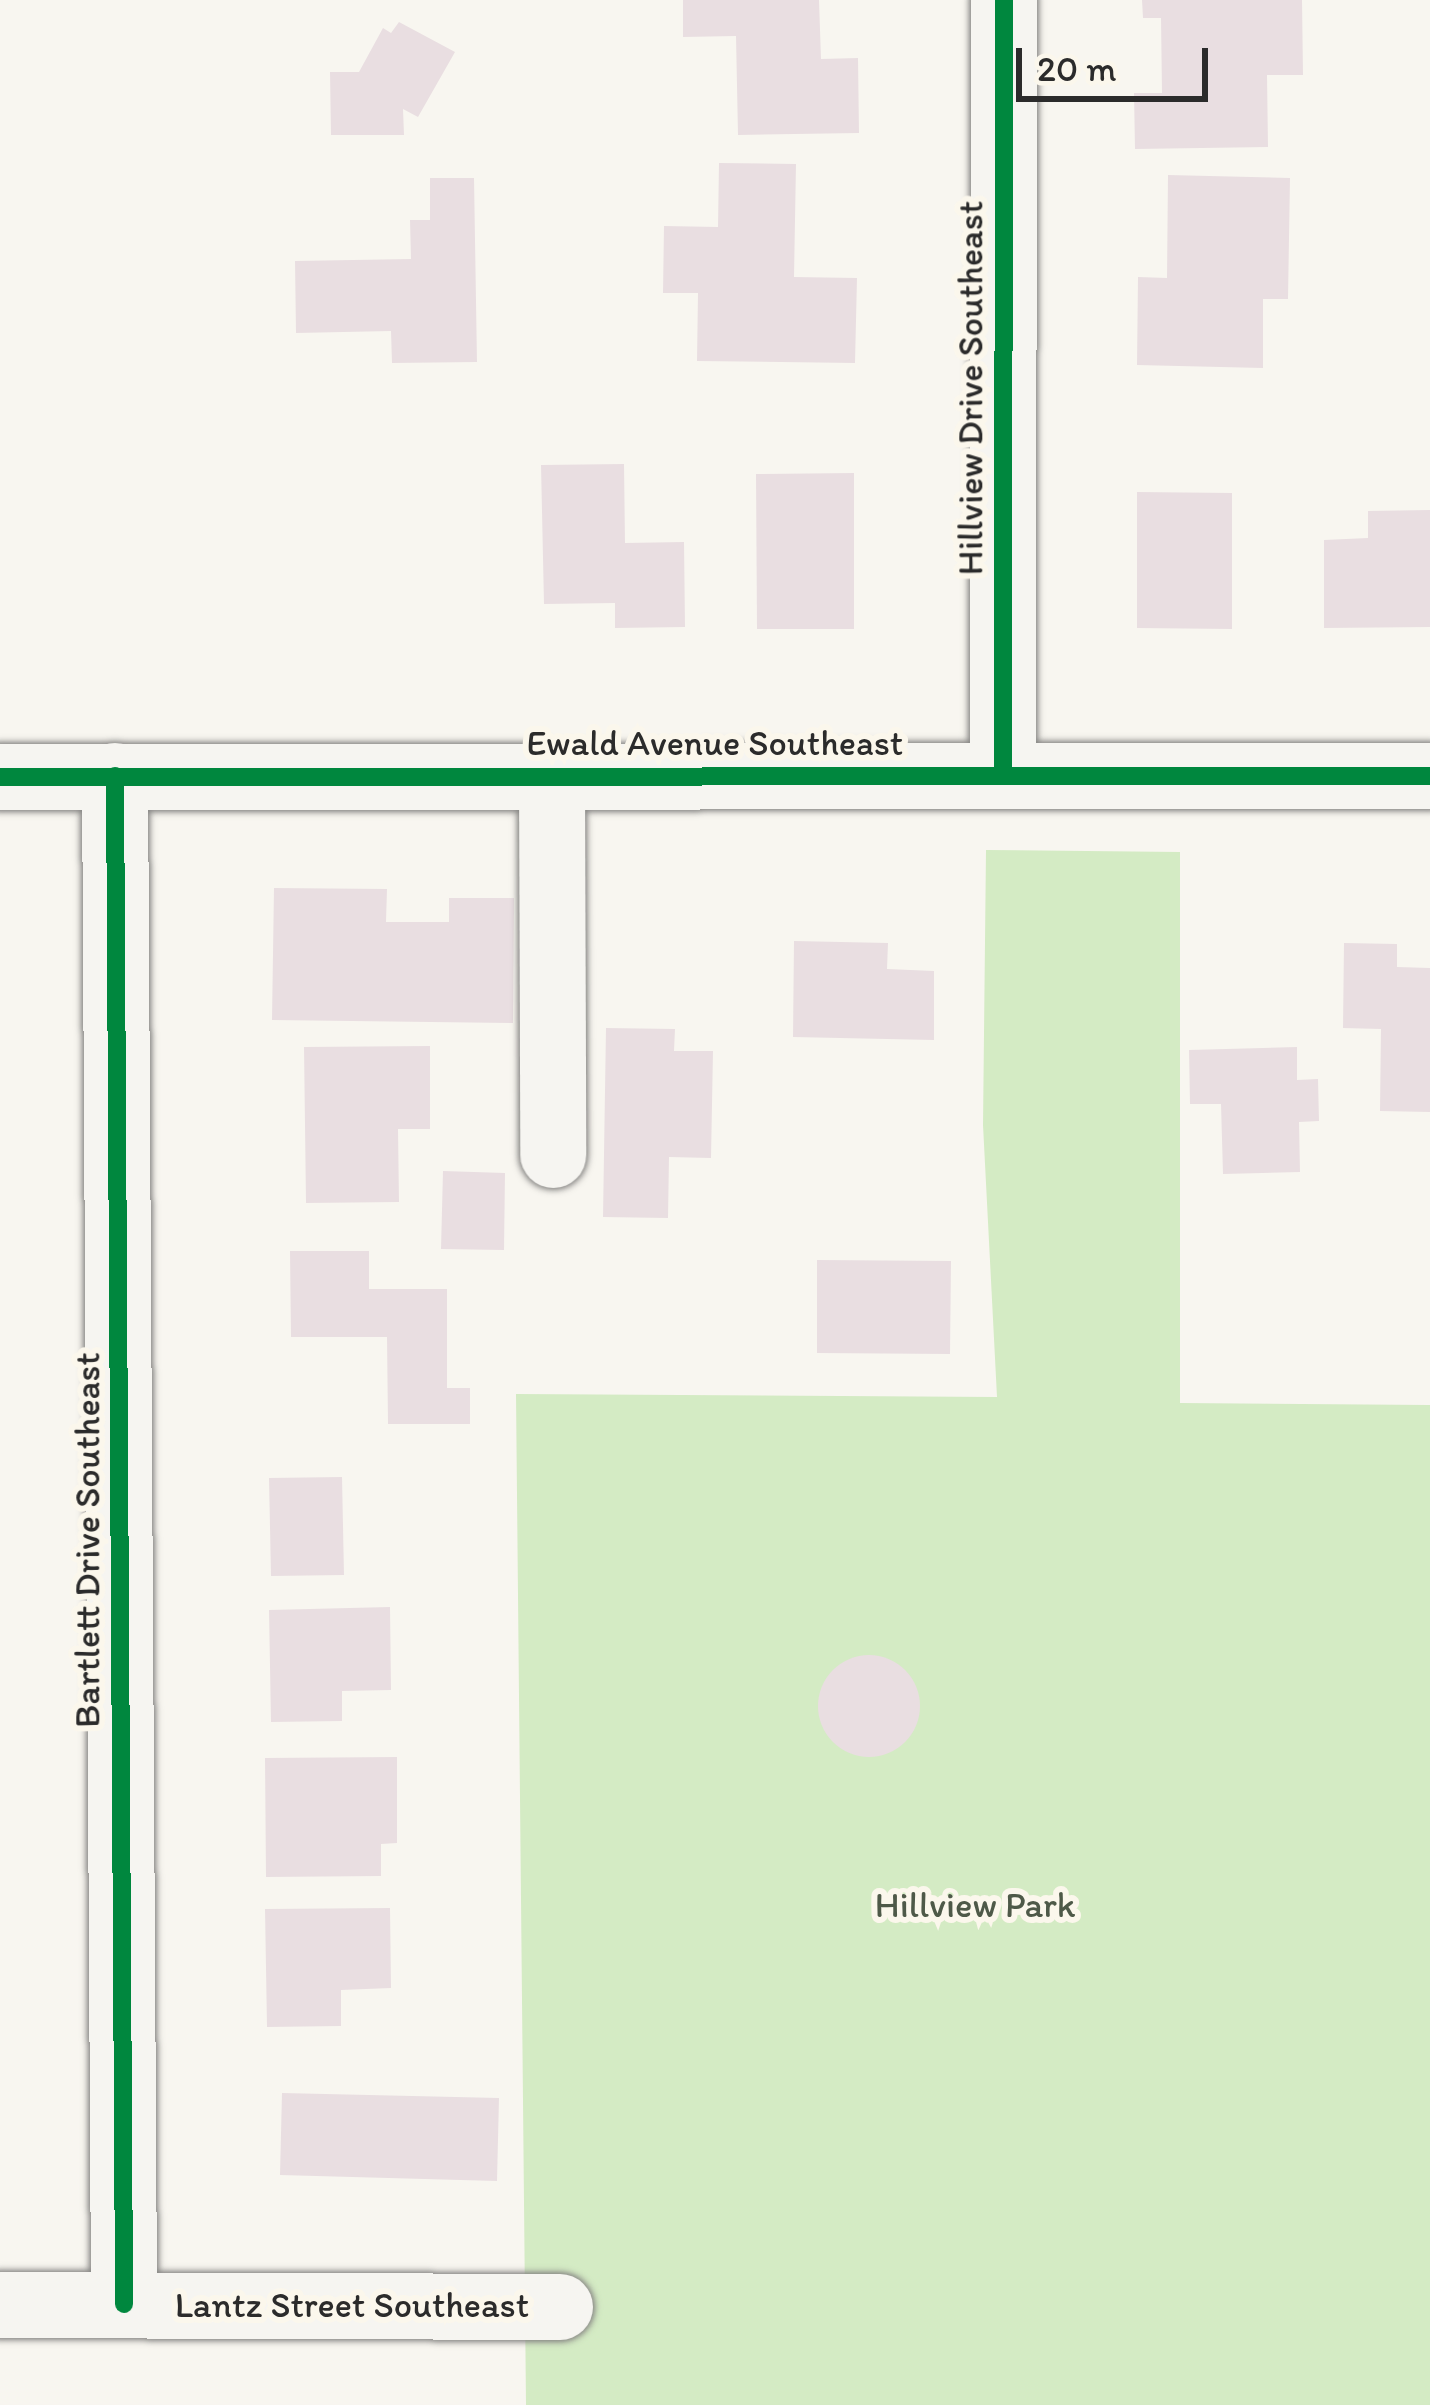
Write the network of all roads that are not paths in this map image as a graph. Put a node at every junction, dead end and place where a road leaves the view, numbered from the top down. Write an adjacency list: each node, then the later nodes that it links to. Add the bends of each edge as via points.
1 (1004, 0): 4 (street, Hillview Drive Southeast)
2 (115, 776): 3 (street, Ewald Avenue Southeast); 6 (street, Ewald Avenue Southeast); 8 (street, Bartlett Drive Southeast)
3 (552, 776): 4 (street, Ewald Avenue Southeast); 7 (street)
4 (1003, 776): 5 (street, Ewald Avenue Southeast)
5 (1430, 776)
6 (0, 777)
7 (554, 1155)
8 (124, 2304): 9 (street, Lantz Street Southeast); 10 (street, Lantz Street Southeast)
9 (0, 2305)
10 (560, 2307)

